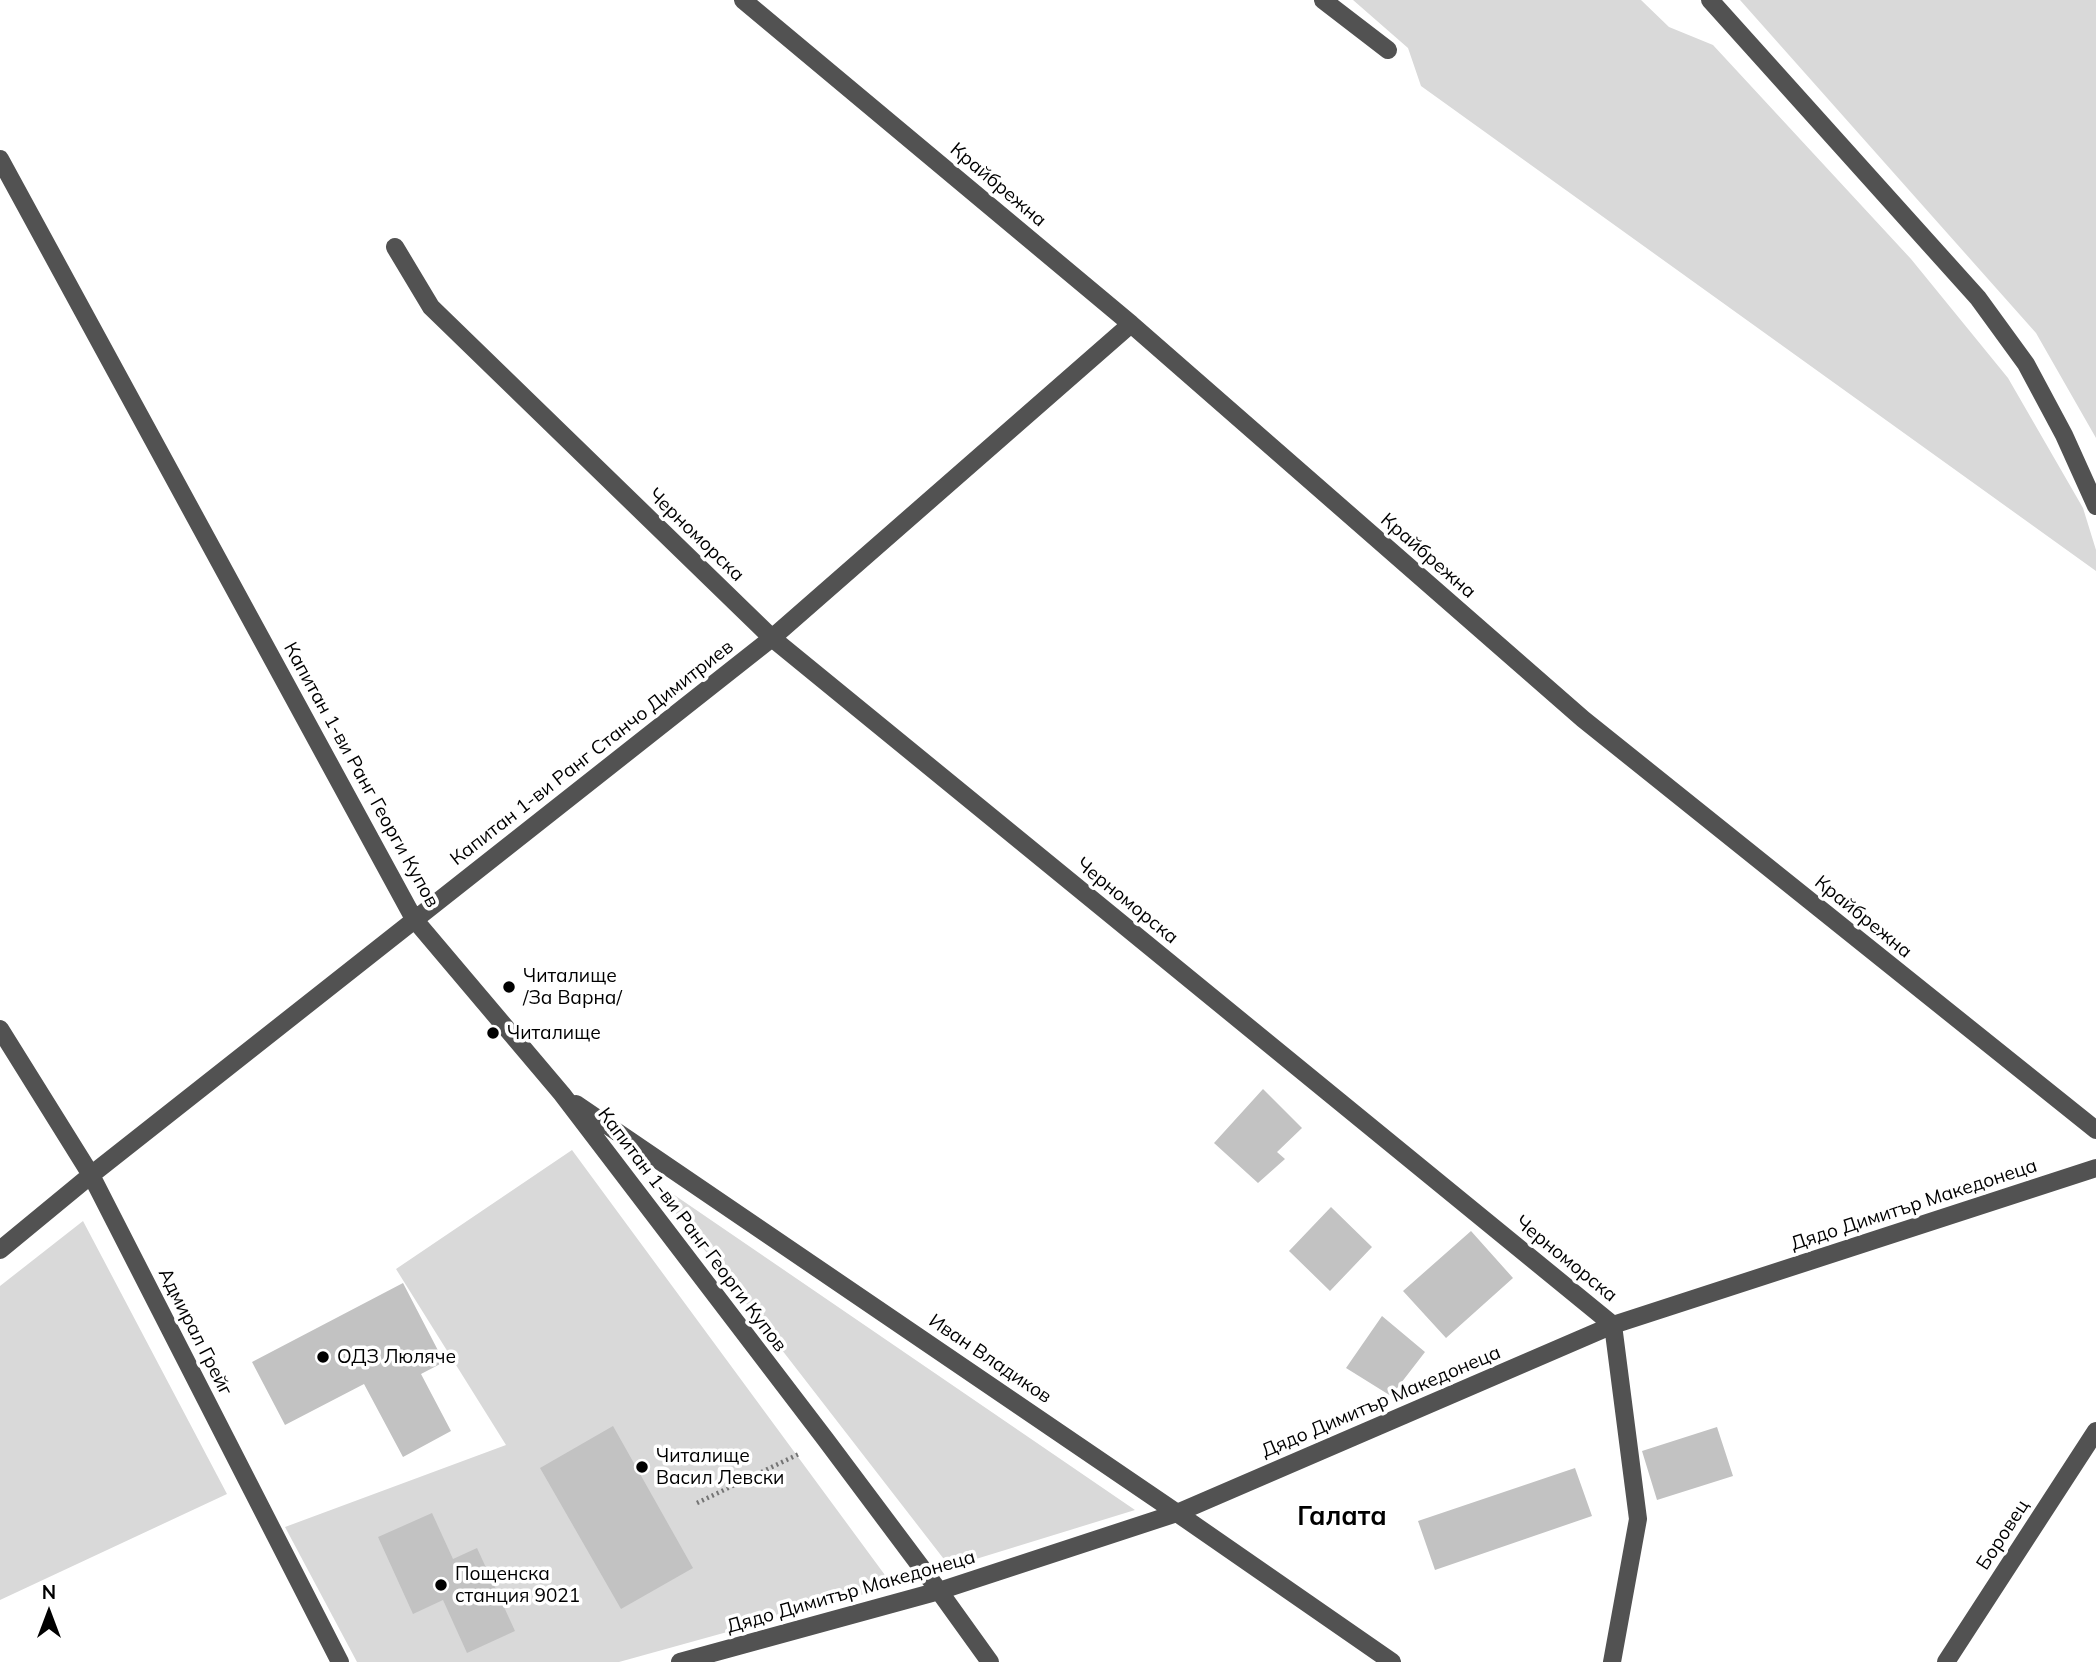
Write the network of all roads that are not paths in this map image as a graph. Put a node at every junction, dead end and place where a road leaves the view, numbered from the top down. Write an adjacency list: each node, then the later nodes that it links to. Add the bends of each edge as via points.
1 (743, 0): 7 (street, Крайбрежна)
2 (1323, 0): 4 (street)
3 (1710, 0): 8 (street, via 1978,298 2026,364)
4 (1388, 50)
5 (0, 159): 10 (street, Капитан 1-ви Ранг Георги Купов)
6 (395, 247): 9 (street, Черноморска, via 431,307)
7 (1131, 324): 9 (street, Капитан 1-ви Ранг Станчо Димитриев); 13 (street, Крайбрежна, via 1583,719)
8 (2096, 506)
9 (772, 638): 10 (street, Капитан 1-ви Ранг Станчо Димитриев); 17 (street, Черноморска)
10 (414, 919): 12 (street, Капитан 1-ви Ранг Георги Купов); 15 (street, Капитан 1-ви Ранг Станчо Димитриев)
11 (0, 1029): 15 (street, Адмирал Грейг)
12 (562, 1094): 19 (street, Иван Владиков); 20 (street, Капитан 1-ви Ранг Георги Купов)
13 (2096, 1130)
14 (2096, 1168): 17 (street, Дядо Димитър Македонеца)
15 (91, 1175): 16 (street, Капитан 1-ви Ранг Станчо Димитриев); 21 (street, Адмирал Грейг)
16 (0, 1250)
17 (1613, 1325): 19 (street, Дядо Димитър Македонеца); 25 (street, Черноморска, via 1638,1519)
18 (2096, 1431): 26 (street, Боровец)
19 (1177, 1513): 20 (street, Дядо Димитър Македонеца); 24 (street, Иван Владиков)
20 (939, 1591): 22 (street, Дядо Димитър Македонеца); 23 (street, Капитан 1-ви Ранг Георги Купов)
21 (340, 1662)
22 (680, 1662)
23 (990, 1662)
24 (1392, 1662)
25 (1612, 1662)
26 (1946, 1662)

